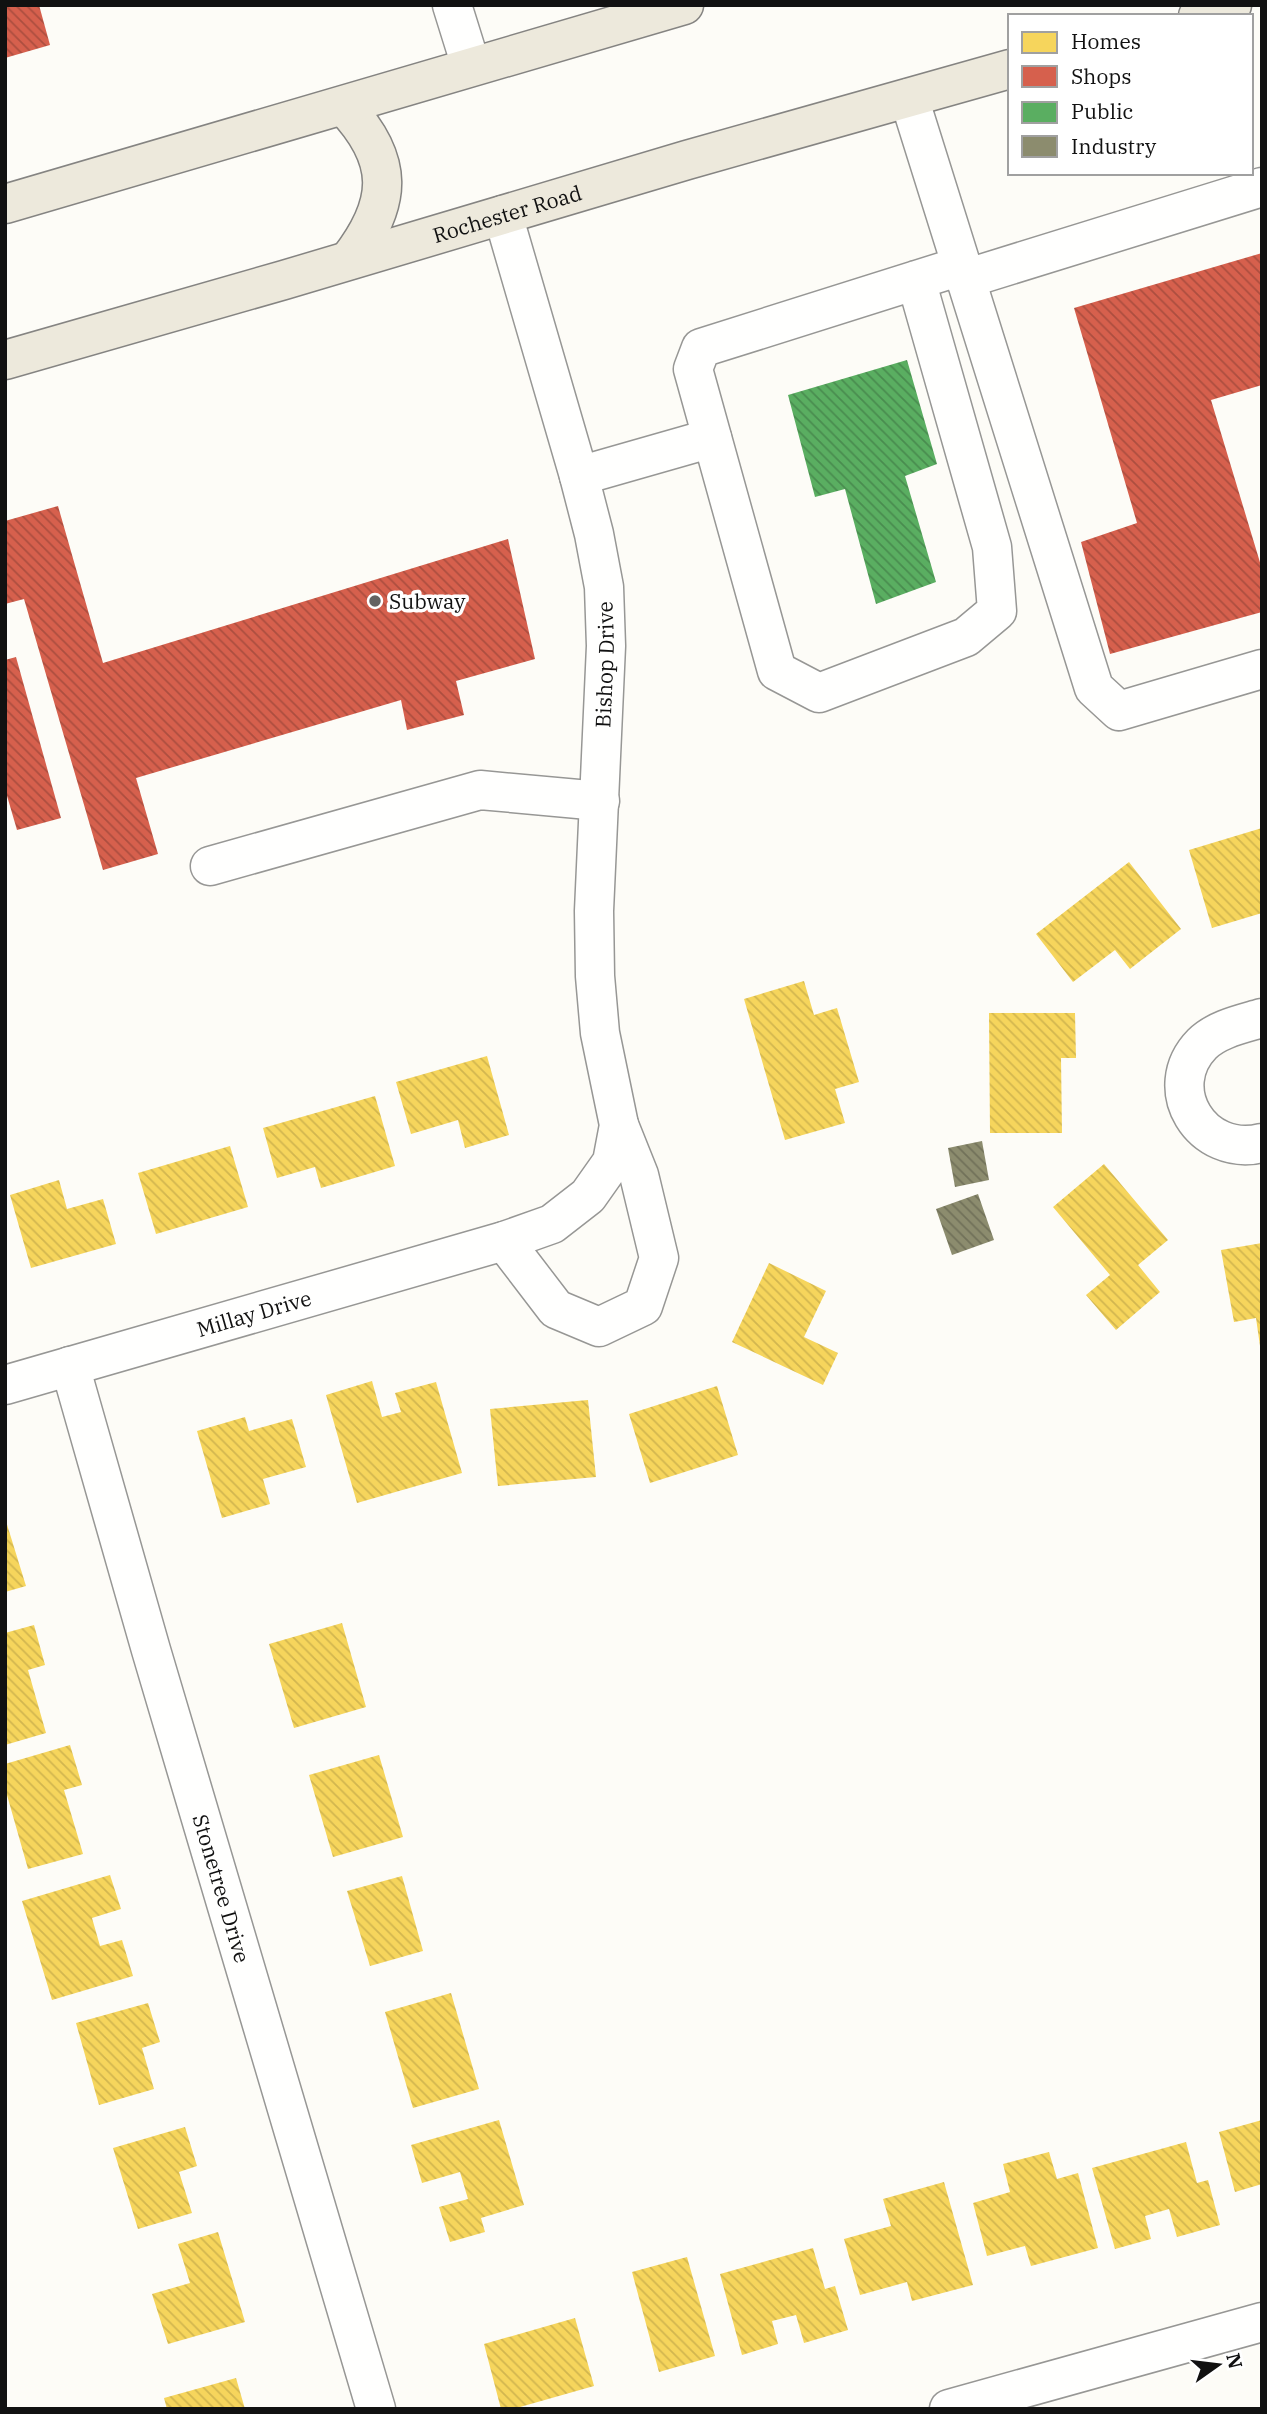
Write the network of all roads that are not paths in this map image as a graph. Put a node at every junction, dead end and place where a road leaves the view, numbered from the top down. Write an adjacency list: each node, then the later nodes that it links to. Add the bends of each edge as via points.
1 (452, 5): 3 (street)
2 (684, 5): 3 (main road)
3 (471, 66): 6 (main road)
4 (1008, 70): 5 (main road, Rochester Road)
5 (909, 98): 9 (main road, Rochester Road); 11 (street)
6 (344, 106): 8 (main road); 10 (main road, via 376,148 382,171 376,217)
7 (1262, 187): 11 (street)
8 (5, 204)
9 (503, 215): 10 (main road, Rochester Road); 15 (street, Bishop Drive)
10 (349, 260): 13 (main road, Rochester Road)
11 (963, 273): 12 (street); 16 (street, via 1094,688 1119,711)
12 (916, 280): 14 (street, via 701,348 693,369); 14 (street, via 992,547 997,611 966,637 819,693 777,671)
13 (5, 360)
14 (712, 438): 15 (street)
15 (579, 476): 17 (street, Bishop Drive, via 604,587)
16 (1262, 669)
17 (600, 801): 18 (street, via 480,790); 20 (street, Bishop Drive, via 595,976 600,1032)
18 (210, 866)
19 (1262, 1018): 21 (street, via 1218,1032 1202,1043 1186,1074 1185,1092 1196,1124 1208,1135 1251,1146)
20 (619, 1125): 22 (street, Bishop Drive, via 612,1162); 23 (street, Bishop Drive, via 639,1175 659,1258 643,1306 599,1327 556,1309)
21 (1262, 1143)
22 (588, 1196): 23 (street, Millay Drive, via 552,1224)
23 (504, 1241): 24 (street, Millay Drive)
24 (70, 1366): 25 (street, Millay Drive); 27 (street, Stonetree Drive)
25 (5, 1385)
26 (1262, 2322): 28 (street)
27 (376, 2409)
28 (949, 2409)

